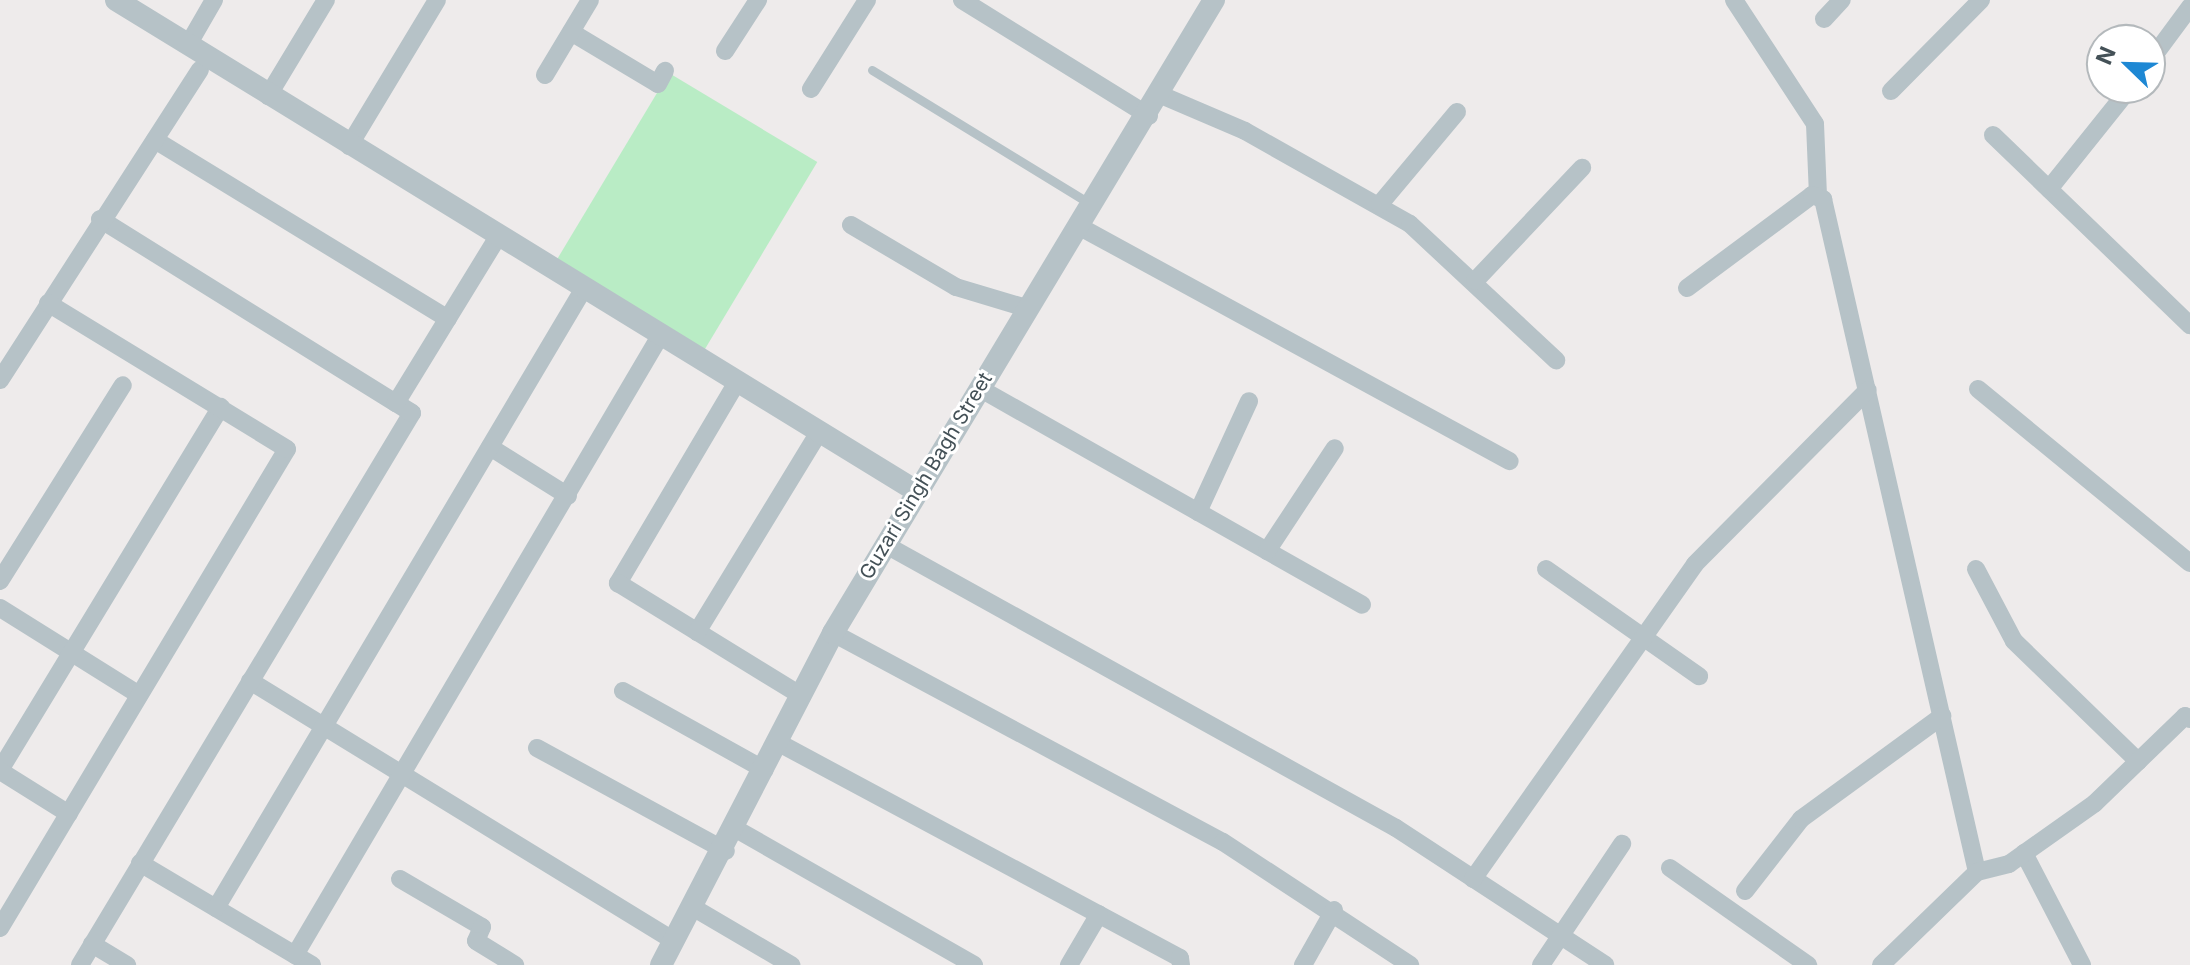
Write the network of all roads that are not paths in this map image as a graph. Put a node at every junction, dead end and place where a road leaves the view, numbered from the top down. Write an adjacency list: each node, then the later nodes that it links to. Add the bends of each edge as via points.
1 (116, 0): 17 (street)
2 (214, 0): 17 (street)
3 (326, 0): 26 (street)
4 (437, 0): 32 (street)
5 (590, 0): 15 (street)
6 (758, 0): 18 (street)
7 (867, 0): 23 (street)
8 (962, 0): 29 (street)
9 (1214, 0): 25 (street, Guzari Singh Bagh Street)
10 (1734, 0): 35 (street, via 1815,124)
11 (1842, 0): 14 (street)
12 (1981, 0): 24 (street)
13 (2190, 7): 16 (street)
14 (1824, 19)
15 (571, 32): 21 (street, via 658,84); 22 (street)
16 (2166, 39)
17 (188, 45): 26 (street)
18 (725, 51)
19 (200, 70): 31 (street)
20 (872, 70): 37 (lane)
21 (665, 71)
22 (545, 75)
23 (811, 89)
24 (1891, 91)
25 (1161, 95): 29 (street, Guzari Singh Bagh Street); 36 (street)
26 (268, 96): 32 (street)
27 (2117, 104): 34 (street)
28 (1457, 112): 36 (street)
29 (1149, 116): 37 (street, Guzari Singh Bagh Street)
30 (1993, 135): 34 (street)
31 (155, 140): 38 (street); 47 (street)
32 (349, 146): 41 (street)
33 (1582, 168): 42 (street)
34 (2049, 189): 48 (street)
35 (1818, 197): 43 (street); 56 (street)
36 (1380, 204): 42 (street)
37 (1095, 207): 40 (street, Guzari Singh Bagh Street)
38 (100, 219): 45 (street); 58 (street)
39 (851, 225): 46 (street, via 956,287)
40 (1082, 228): 46 (street, Guzari Singh Bagh Street); 63 (street)
41 (497, 238): 44 (street); 47 (street)
42 (1475, 281): 50 (street)
43 (1687, 288)
44 (583, 290): 49 (street); 61 (street)
45 (48, 303): 51 (street); 59 (street)
46 (1026, 308): 54 (street, Guzari Singh Bagh Street)
47 (448, 319): 58 (street)
48 (2190, 325)
49 (660, 336): 52 (street); 65 (street)
50 (1556, 360)
51 (0, 380)
52 (737, 382): 60 (street); 75 (street, via 618,583)
53 (123, 385): 72 (street)
54 (979, 388): 64 (street, Guzari Singh Bagh Street); 66 (street)
55 (1978, 389): 69 (street)
56 (1868, 390): 77 (street, via 1695,564); 84 (street)
57 (1249, 401): 66 (street)
58 (396, 403): 80 (street, via 412,413)
59 (221, 407): 78 (street); 82 (street, via 287,449)
60 (819, 432): 64 (street); 75 (street)
61 (490, 447): 65 (street); 86 (street)
62 (1335, 448): 68 (street)
63 (1510, 461)
64 (918, 492): 67 (street, Guzari Singh Bagh Street)
65 (568, 496): 92 (street)
66 (1198, 512): 68 (street)
67 (886, 545): 76 (street, Guzari Singh Bagh Street); 102 (street, via 1396,828)
68 (1267, 551): 73 (street)
69 (2190, 563)
70 (1546, 569): 77 (street)
71 (1976, 569): 89 (street, via 2014,641)
72 (0, 581)
73 (1362, 605)
74 (0, 608): 78 (street)
75 (697, 632): 83 (street)
76 (833, 633): 83 (street, Guzari Singh Bagh Street); 106 (street, via 1113,780)
77 (1641, 636): 79 (street); 102 (street)
78 (73, 653): 82 (street); 91 (street)
79 (1699, 676)
80 (250, 681): 86 (street); 98 (street)
81 (623, 691): 90 (street)
82 (139, 695): 93 (street)
83 (802, 696): 87 (street, Guzari Singh Bagh Street)
84 (1942, 716): 100 (street); 103 (street, via 1801,819)
85 (2190, 719): 89 (street, via 2185,716)
86 (324, 727): 92 (street); 104 (street)
87 (779, 743): 90 (street, Guzari Singh Bagh Street); 107 (street)
88 (537, 748): 96 (street)
89 (2138, 761): 97 (street, via 2095,803)
90 (765, 770): 94 (street, Guzari Singh Bagh Street)
91 (0, 771): 93 (street)
92 (404, 778): 110 (street); 112 (street)
93 (69, 814): 108 (street)
94 (736, 829): 96 (street, Guzari Singh Bagh Street); 119 (street)
95 (1622, 844): 109 (street)
96 (726, 851): 105 (street, Guzari Singh Bagh Street)
97 (2024, 853): 100 (street); 127 (street)
98 (140, 863): 104 (street); 111 (street)
99 (1670, 868): 125 (street)
100 (1977, 872): 126 (street)
101 (400, 879): 116 (street, via 482,927 476,941)
102 (1473, 879): 109 (street)
103 (1745, 891)
104 (216, 908): 112 (street)
105 (694, 908): 110 (street, Guzari Singh Bagh Street); 118 (street)
106 (1334, 910): 121 (street); 122 (street)
107 (1099, 914): 113 (street); 120 (street, via 1180,958)
108 (0, 928)
109 (1559, 938): 123 (street); 124 (street)
110 (675, 941): 117 (street, Guzari Singh Bagh Street)
111 (92, 944): 114 (street); 115 (street)
112 (304, 960)
113 (1072, 964)
114 (80, 965)
115 (127, 965)
116 (515, 965)
117 (661, 965)
118 (791, 965)
119 (974, 965)
120 (1181, 965)
121 (1303, 965)
122 (1410, 965)
123 (1541, 965)
124 (1605, 965)
125 (1808, 965)
126 (1881, 965)
127 (2082, 965)

